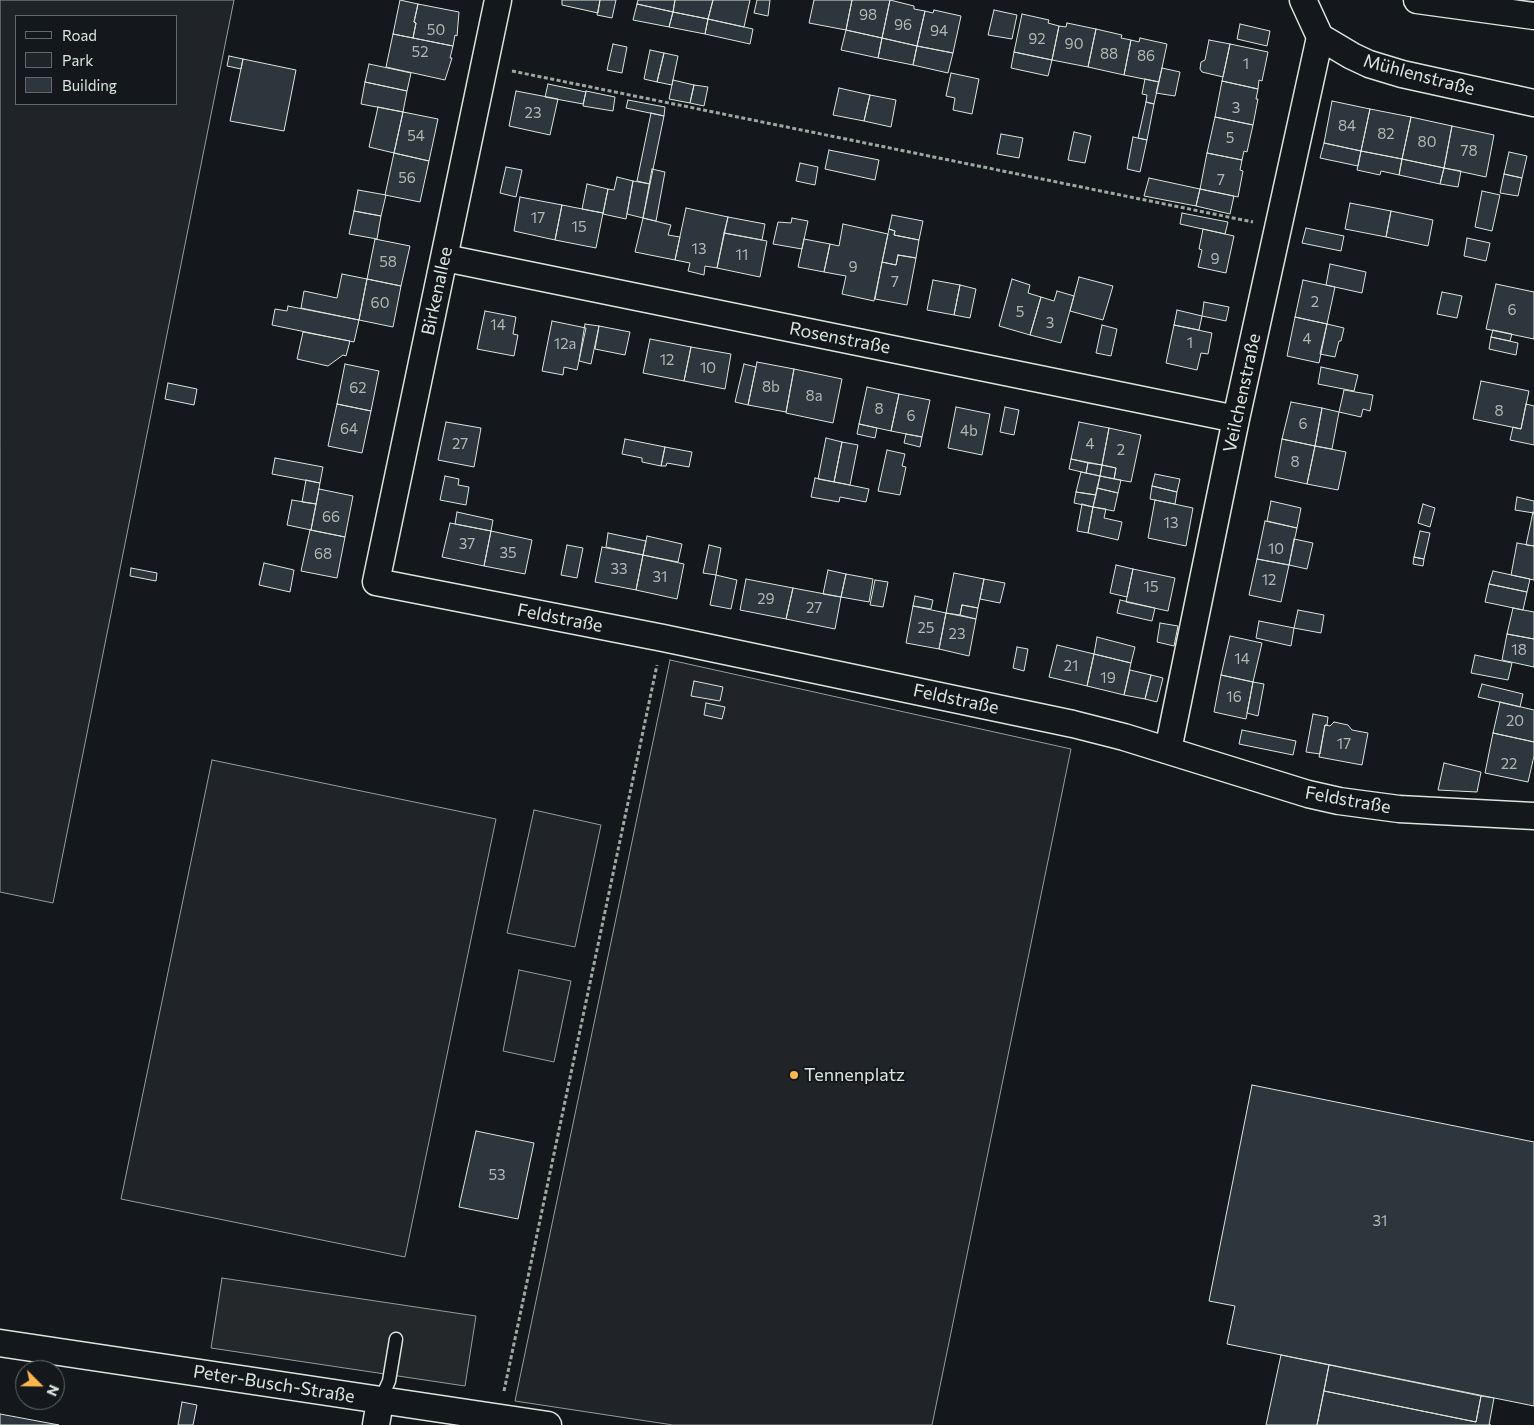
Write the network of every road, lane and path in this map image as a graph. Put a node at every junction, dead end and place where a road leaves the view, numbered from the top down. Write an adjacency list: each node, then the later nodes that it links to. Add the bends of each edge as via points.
1 (498, 0): 6 (street, Birkenallee)
2 (1303, 0): 5 (street)
3 (1417, 0): 4 (street)
4 (1534, 16)
5 (1320, 37): 7 (street, Mühlenstraße, via 1352,56 1384,69); 8 (street, Veilchenstraße)
6 (485, 66): 8 (path); 9 (street, Birkenallee)
7 (1534, 103)
8 (1278, 228): 10 (street, Veilchenstraße)
9 (444, 258): 10 (street, Rosenstraße); 11 (street, Birkenallee)
10 (1236, 419): 13 (street, Veilchenstraße)
11 (376, 582): 12 (street, Feldstraße)
12 (663, 638): 13 (street, Feldstraße, via 1073,724); 18 (path)
13 (1168, 750): 14 (street, Feldstraße, via 1339,801 1399,809)
14 (1534, 816)
15 (396, 1339): 17 (lane, via 389,1381)
16 (0, 1343): 17 (street, Peter-Busch-Straße)
17 (378, 1413): 18 (street, Peter-Busch-Straße)
18 (498, 1417): 19 (street, Peter-Busch-Straße)
19 (548, 1425)

